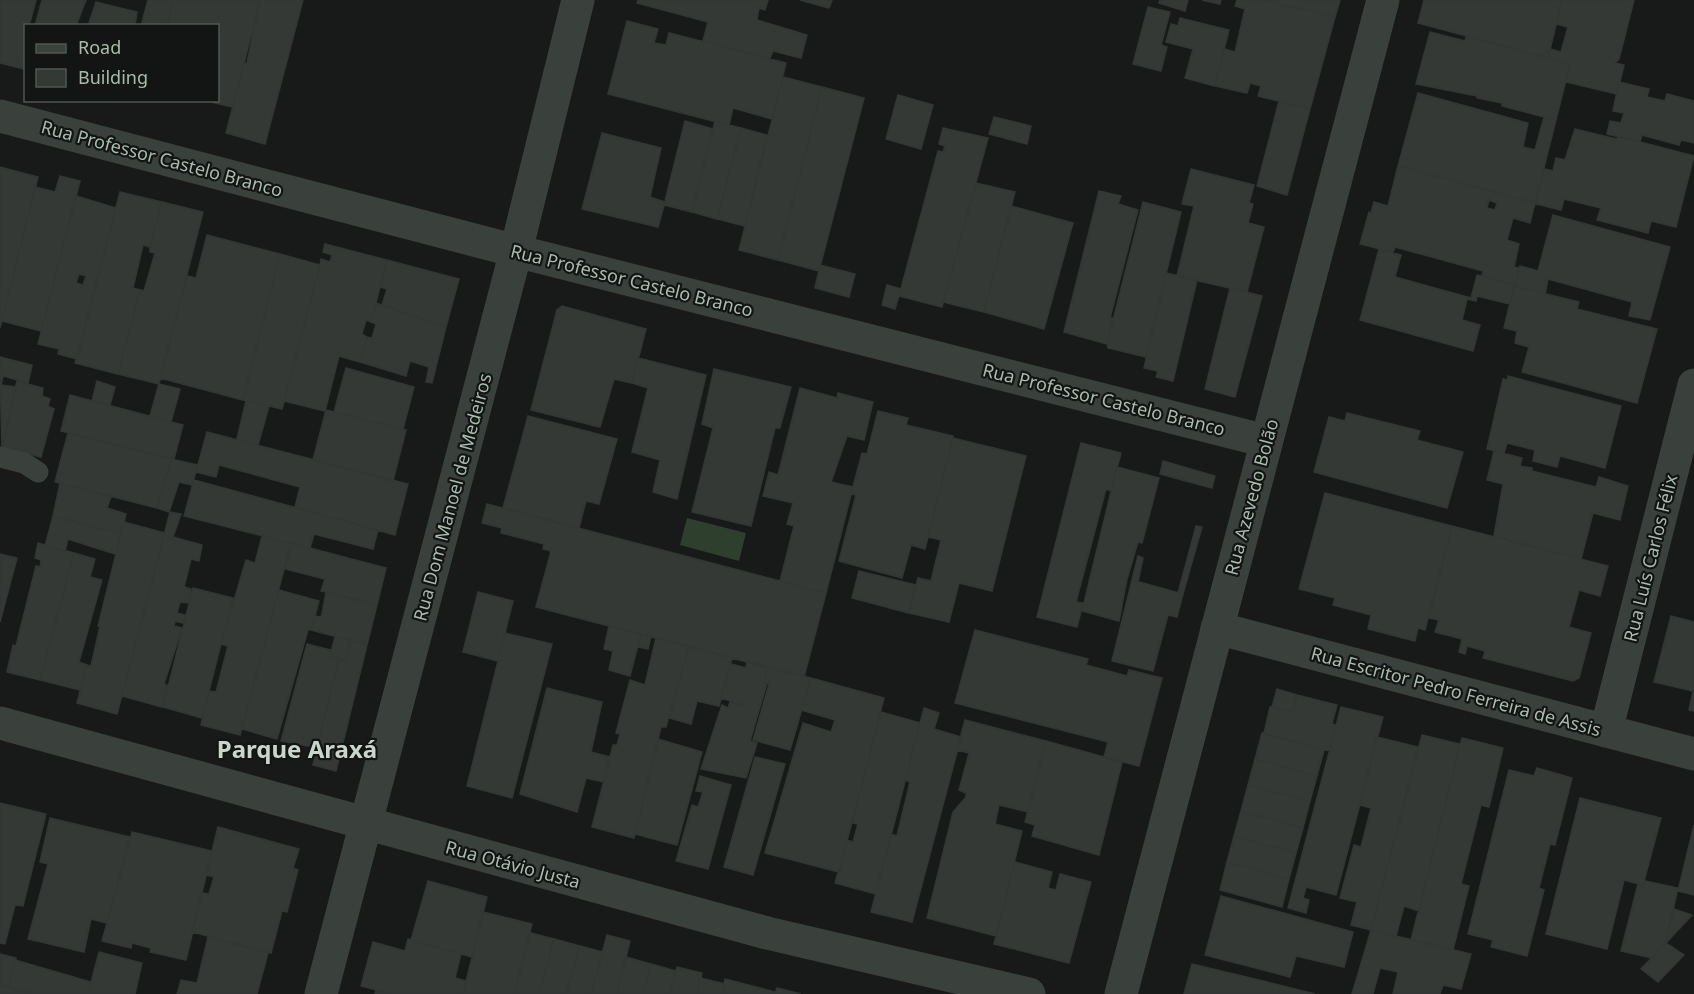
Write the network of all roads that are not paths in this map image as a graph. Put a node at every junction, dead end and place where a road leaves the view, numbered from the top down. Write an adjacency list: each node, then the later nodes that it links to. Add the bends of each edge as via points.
1 (578, 0): 4 (street, Rua Dom Manoel de Medeiros)
2 (1383, 0): 6 (street, Rua Azevedo Bolão)
3 (0, 116): 4 (street, Rua Professor Castelo Branco)
4 (516, 251): 6 (street, Rua Professor Castelo Branco); 13 (street, Rua Dom Manoel de Medeiros)
5 (1694, 385): 11 (street, Rua Luís Carlos Félix)
6 (1266, 441): 9 (street, Rua Azevedo Bolão)
7 (0, 457): 8 (lane, via 24,463)
8 (38, 472)
9 (1218, 627): 11 (street, Rua Escritor Pedro Ferreira de Assis); 16 (street, Rua Azevedo Bolão)
10 (0, 723): 13 (street, Rua Otávio Justa)
11 (1606, 731): 12 (street, Rua Escritor Pedro Ferreira de Assis)
12 (1694, 754)
13 (366, 825): 14 (street, Rua Dom Manoel de Medeiros); 15 (street, Rua Otávio Justa, via 767,933)
14 (321, 994)
15 (1029, 994)
16 (1122, 994)

